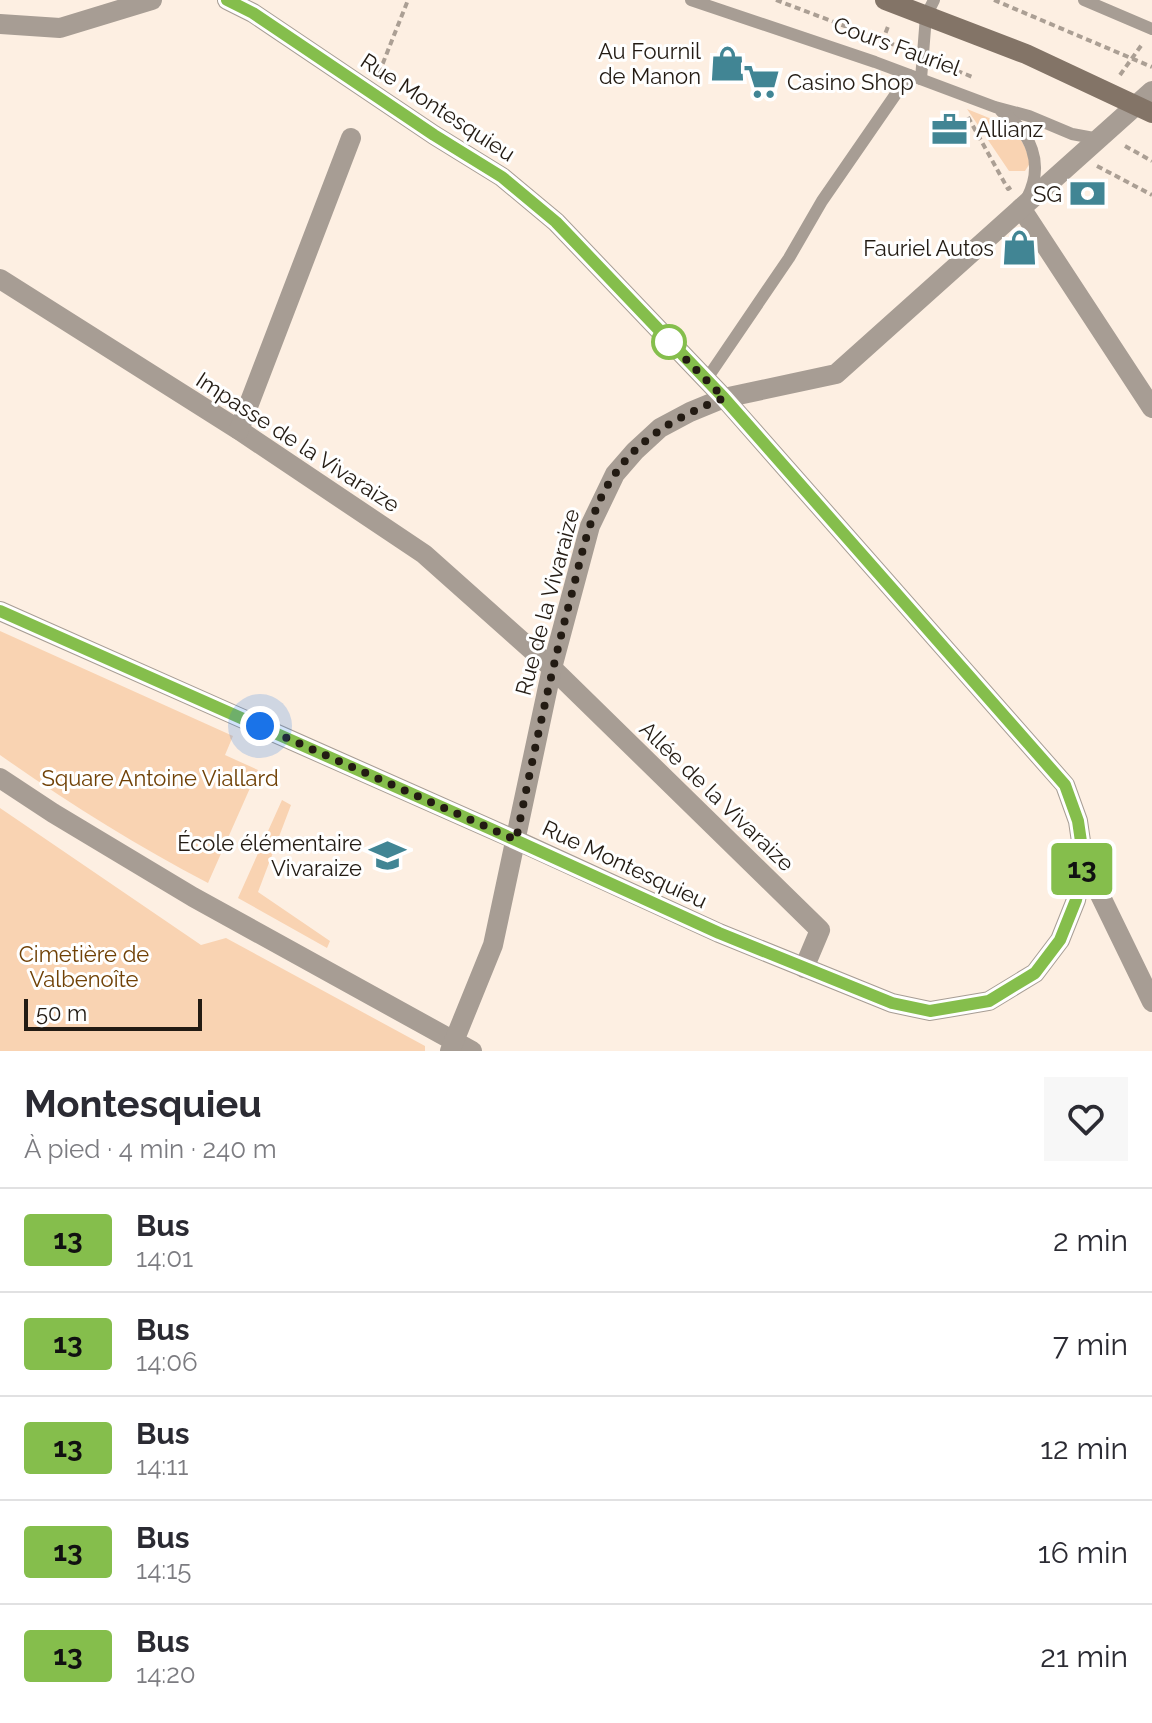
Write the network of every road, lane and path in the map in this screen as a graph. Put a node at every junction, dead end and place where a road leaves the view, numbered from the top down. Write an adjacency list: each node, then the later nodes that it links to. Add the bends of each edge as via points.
1 (152, 0): 10 (street, via 60,28)
2 (227, 0): 15 (street, Rue Montesquieu)
3 (408, 0): 15 (path)
4 (691, 0): 12 (lane, Cours Fauriel)
5 (994, 0): 13 (path)
6 (1084, 0): 8 (lane)
7 (891, 2): 9 (main road, Cours Fauriel); 12 (path)
8 (1099, 3): 11 (lane)
9 (930, 8): 14 (lane); 16 (main road, Cours Fauriel)
10 (0, 24)
11 (1152, 29)
12 (875, 62): 14 (lane, Cours Fauriel)
13 (1152, 67)
14 (915, 77): 17 (lane, Cours Fauriel); 24 (lane, via 822,201)
15 (372, 93): 24 (street, Rue Montesquieu, via 502,177 556,222)
16 (1147, 103): 19 (street, Rue de la Vivaraize)
17 (995, 107): 19 (lane, Cours Fauriel); 22 (lane, Cours Fauriel, via 1019,124 1037,167)
18 (351, 138): 27 (street)
19 (1099, 139): 20 (street, Rue de la Vivaraize)
20 (1079, 157): 21 (path); 22 (street, Rue de la Vivaraize)
21 (1152, 195)
22 (1021, 208): 25 (street, Rue de la Vivaraize, via 836,374); 26 (street)
23 (0, 279): 27 (street, Impasse de la Vivaraize)
24 (706, 380): 25 (street, Rue Montesquieu)
25 (724, 398): 29 (street, Rue de la Vivaraize, via 660,428 615,474 590,526); 32 (street, Rue Montesquieu, via 1065,785)
26 (1152, 408)
27 (239, 430): 29 (street, Impasse de la Vivaraize, via 424,554)
28 (0, 611): 31 (street, Rue Montesquieu)
29 (552, 668): 31 (street, Rue de la Vivaraize); 33 (street, Allée de la Vivaraize, via 820,930)
30 (0, 778): 35 (street, via 193,897)
31 (516, 840): 33 (street, Rue Montesquieu); 35 (street, Rue de la Vivaraize, via 493,945)
32 (1084, 862): 33 (street, Rue Montesquieu, via 1060,940 1035,973 989,1001 930,1011 892,1003); 34 (street, Rue Montesquieu)
33 (804, 968)
34 (1152, 1002)
35 (459, 1048)

